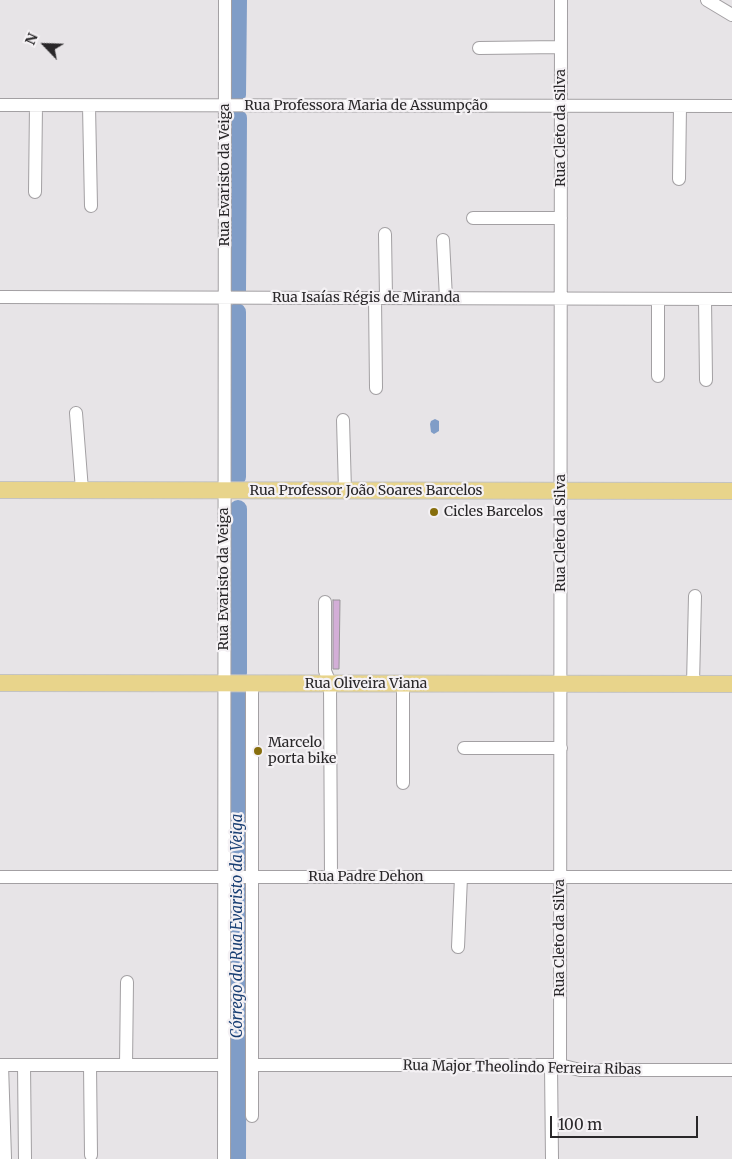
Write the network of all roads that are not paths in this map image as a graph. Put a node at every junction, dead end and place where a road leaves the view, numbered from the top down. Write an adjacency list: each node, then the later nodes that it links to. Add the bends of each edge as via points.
1 (225, 0): 9 (street, Rua Evaristo da Veiga)
2 (561, 0): 5 (street, Rua Cleto da Silva)
3 (707, 0): 4 (street)
4 (732, 14)
5 (561, 47): 6 (street); 11 (street, Rua Cleto da Silva)
6 (479, 48)
7 (0, 105): 8 (street, Rua Professora Maria de Assumpção)
8 (36, 105): 10 (street, Rua Professora Maria de Assumpção); 15 (street)
9 (225, 105): 10 (street, Rua Professora Maria de Assumpção); 11 (street, Rua Professora Maria de Assumpção); 22 (street, Rua Evaristo da Veiga)
10 (89, 106): 16 (street)
11 (561, 106): 12 (street, Rua Professora Maria de Assumpção); 18 (street, Rua Cleto da Silva)
12 (680, 106): 13 (street, Rua Professora Maria de Assumpção); 14 (street)
13 (732, 106)
14 (679, 179)
15 (35, 192)
16 (91, 206)
17 (473, 218): 18 (street)
18 (561, 218): 25 (street, Rua Cleto da Silva)
19 (385, 234): 23 (street)
20 (443, 240): 24 (street)
21 (0, 298): 22 (street, Rua Isaías Régis de Miranda)
22 (224, 298): 23 (street, Rua Isaías Régis de Miranda); 36 (street, Rua Evaristo da Veiga)
23 (381, 298): 24 (street, Rua Isaías Régis de Miranda); 31 (street)
24 (446, 298): 25 (street, Rua Isaías Régis de Miranda)
25 (561, 298): 26 (street, Rua Isaías Régis de Miranda); 38 (street, Rua Cleto da Silva)
26 (658, 299): 27 (street, Rua Isaías Régis de Miranda); 29 (street)
27 (705, 299): 28 (street, Rua Isaías Régis de Miranda); 30 (street)
28 (732, 299)
29 (658, 376)
30 (706, 380)
31 (376, 388)
32 (76, 413): 35 (street)
33 (343, 420): 37 (street)
34 (0, 490): 35 (main road, Rua Professor João Soares Barcelos)
35 (82, 490): 36 (main road, Rua Professor João Soares Barcelos)
36 (224, 491): 37 (main road, Rua Professor João Soares Barcelos); 43 (street, Rua Evaristo da Veiga)
37 (345, 491): 38 (main road, Rua Professor João Soares Barcelos)
38 (561, 491): 39 (main road, Rua Professor João Soares Barcelos); 47 (street, Rua Cleto da Silva)
39 (732, 491)
40 (695, 596): 48 (street)
41 (325, 602): 45 (street, via 325,670)
42 (0, 683): 43 (main road, Rua Oliveira Viana)
43 (224, 683): 44 (main road, Rua Oliveira Viana); 54 (street, Rua Evaristo da Veiga)
44 (252, 683): 45 (main road, Rua Oliveira Viana); 55 (street)
45 (330, 684): 46 (main road, Rua Oliveira Viana); 56 (street)
46 (403, 684): 47 (main road, Rua Oliveira Viana); 52 (street)
47 (561, 684): 48 (main road, Rua Oliveira Viana); 51 (street, Rua Cleto da Silva)
48 (693, 684): 49 (main road, Rua Oliveira Viana)
49 (732, 684)
50 (464, 748): 51 (street)
51 (561, 748): 58 (street, Rua Cleto da Silva)
52 (403, 783)
53 (0, 877): 54 (street, Rua Padre Dehon)
54 (224, 877): 55 (street, Rua Padre Dehon); 66 (street, Rua Evaristo da Veiga)
55 (252, 877): 56 (street, Rua Padre Dehon); 67 (street)
56 (330, 877): 57 (street, Rua Padre Dehon)
57 (461, 877): 58 (street, Rua Padre Dehon); 60 (street)
58 (560, 877): 59 (street, Rua Padre Dehon); 68 (street, Rua Cleto da Silva)
59 (732, 877)
60 (458, 947)
61 (127, 982): 65 (street)
62 (1, 1065): 63 (street); 72 (street)
63 (24, 1065): 64 (street); 73 (street)
64 (90, 1065): 65 (street); 71 (street)
65 (126, 1065): 66 (street)
66 (224, 1065): 74 (street, Rua Evaristo da Veiga)
67 (252, 1065): 68 (street, Rua Major Theolindo Ferreira Ribas); 70 (street)
68 (556, 1065): 69 (street, Rua Major Theolindo Ferreira Ribas, via 580,1070); 75 (street, Rua Cleto da Silva)
69 (732, 1070)
70 (252, 1116)
71 (92, 1155)
72 (5, 1158)
73 (25, 1159)
74 (224, 1159)
75 (552, 1159)

